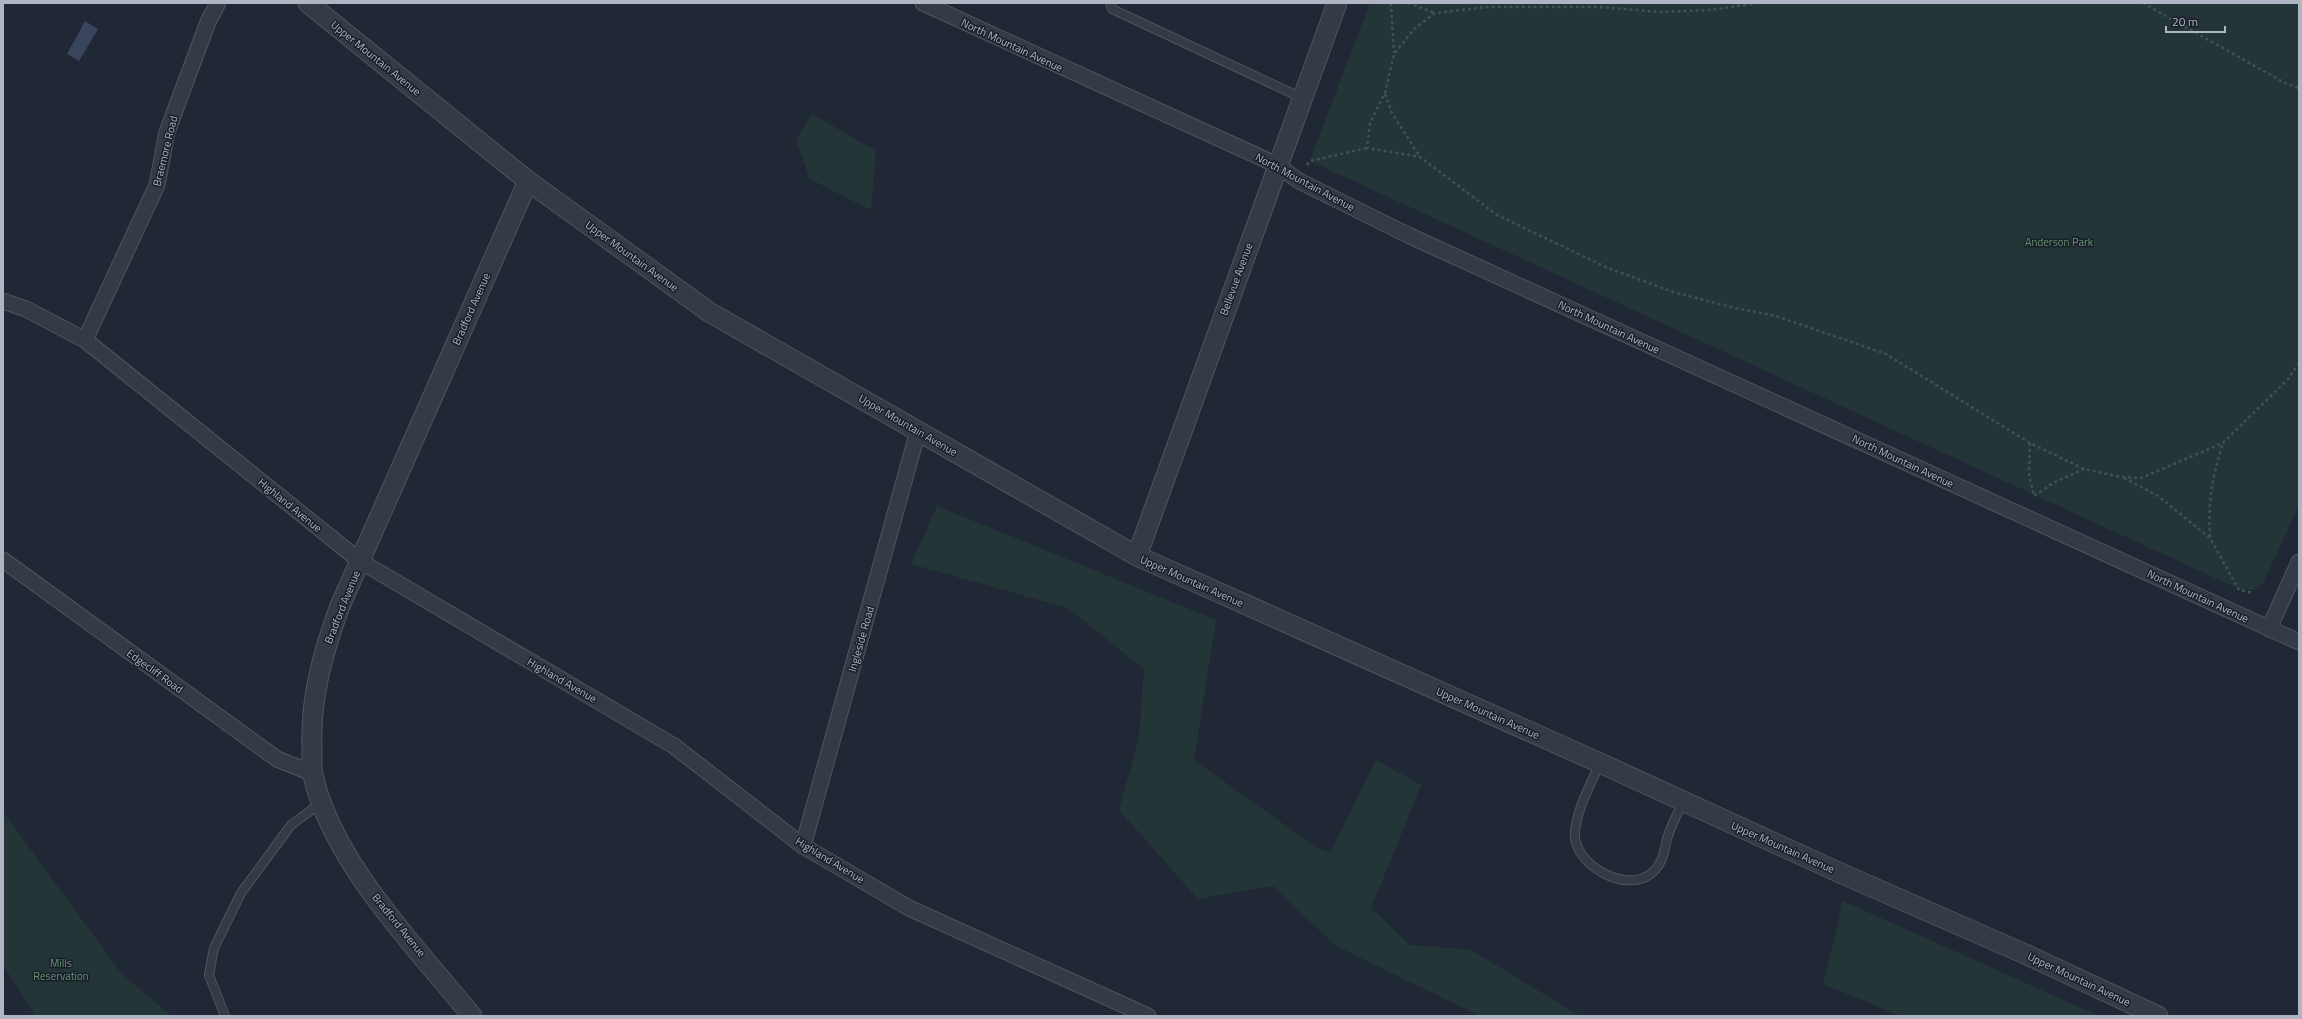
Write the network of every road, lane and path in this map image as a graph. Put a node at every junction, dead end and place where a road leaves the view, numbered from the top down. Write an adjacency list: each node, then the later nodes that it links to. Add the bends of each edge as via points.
1 (218, 3): 21 (street, Braemore Road, via 208,22 167,132 157,185)
2 (308, 3): 18 (street, Upper Mountain Avenue)
3 (923, 3): 17 (street, North Mountain Avenue)
4 (1110, 3): 14 (lane, via 1112,10)
5 (1337, 3): 14 (street, Bellevue Avenue)
6 (1391, 3): 11 (path)
7 (1408, 3): 10 (path)
8 (1758, 3): 10 (path, via 1710,10 1661,12 1599,7 1487,7)
9 (2143, 3): 12 (path, via 2285,83)
10 (1435, 13): 11 (path, via 1415,28)
11 (1394, 54): 13 (path)
12 (2299, 88)
13 (1385, 93): 15 (path, via 1370,123); 16 (path, via 1392,113)
14 (1302, 98): 17 (street, Bellevue Avenue)
15 (1367, 148): 16 (path); 19 (path, via 1310,161)
16 (1420, 157): 24 (path, via 1496,215 1561,246 1608,268 1673,292 1776,316 1886,354)
17 (1277, 166): 19 (street, North Mountain Avenue); 29 (street, Bellevue Avenue)
18 (528, 181): 23 (street, Upper Mountain Avenue, via 709,312); 31 (street, Bradford Avenue)
19 (1299, 182): 34 (street, North Mountain Avenue, via 1410,236)
20 (3, 301): 21 (street, Highland Avenue, via 26,308)
21 (85, 340): 31 (street, Highland Avenue)
22 (2299, 363): 25 (path, via 2288,379)
23 (918, 431): 29 (street, Upper Mountain Avenue); 40 (street, Ingleside Road)
24 (2030, 443): 26 (path); 26 (path, via 2029,474 2034,496 2053,483)
25 (2223, 443): 27 (path, via 2141,478); 28 (path, via 2212,480 2208,506)
26 (2084, 469): 27 (path)
27 (2121, 477): 28 (path, via 2158,496)
28 (2210, 538): 33 (path, via 2239,590)
29 (1137, 556): 36 (street, Upper Mountain Avenue)
30 (3, 560): 37 (street, Edgecliff Road, via 277,759)
31 (360, 561): 37 (street, Bradford Avenue, via 329,636 318,674 311,737); 40 (street, Highland Avenue, via 674,746)
32 (2299, 562): 34 (street)
33 (2253, 593)
34 (2269, 629): 35 (street, North Mountain Avenue)
35 (2299, 642)
36 (1600, 763): 38 (street, Upper Mountain Avenue); 38 (lane, via 1578,816 1574,833 1587,860 1615,879 1631,881 1644,878 1654,871 1663,858 1669,834)
37 (312, 774): 39 (street, Bradford Avenue)
38 (1683, 802): 44 (street, Upper Mountain Avenue)
39 (321, 804): 41 (lane, via 291,825 241,893 214,948 209,975); 42 (street, Bradford Avenue, via 339,843 358,874)
40 (803, 846): 43 (street, Highland Avenue, via 910,908)
41 (225, 1016)
42 (472, 1016)
43 (1148, 1016)
44 (2158, 1016)

